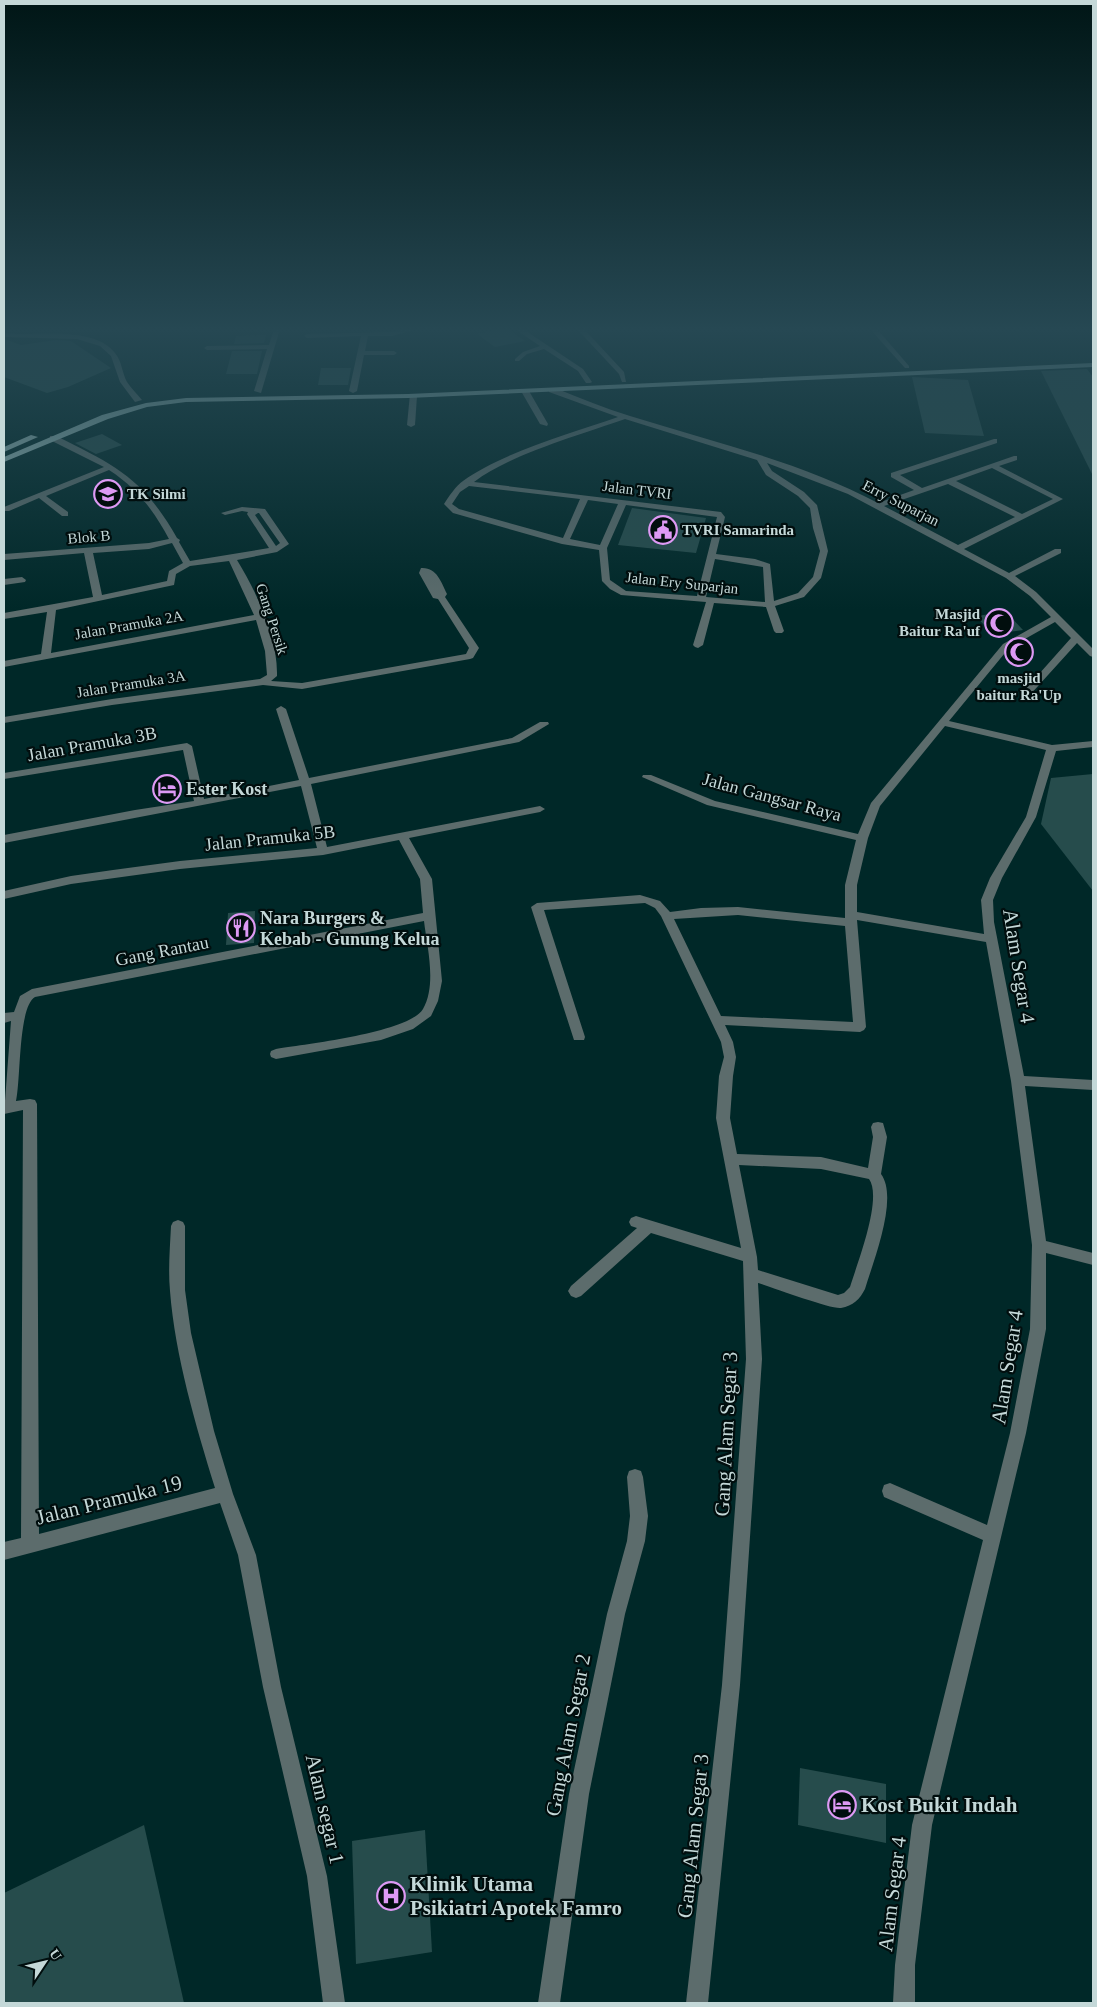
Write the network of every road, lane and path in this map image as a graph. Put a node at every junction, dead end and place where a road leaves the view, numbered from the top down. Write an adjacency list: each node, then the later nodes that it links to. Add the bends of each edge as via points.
1 (91, 423): 4 (main road)
2 (607, 423): 15 (street, via 559,439)
3 (643, 423): 9 (street, Erry Suparjan)
4 (87, 424): 6 (main road)
5 (54, 428): 8 (main road)
6 (53, 438): 11 (main road); 13 (street)
7 (994, 441): 16 (street, via 895,474)
8 (4, 450)
9 (760, 458): 20 (street, Erry Suparjan, via 816,478); 41 (street, Jalan Ery Suparjan, via 769,473 801,494 814,507 824,551 817,578 801,595)
10 (1014, 458): 12 (street)
11 (4, 460)
12 (993, 466): 14 (street); 24 (street, via 1059,499)
13 (111, 467): 17 (street); 25 (street, via 135,484)
14 (949, 481): 16 (street); 24 (street)
15 (465, 483): 18 (street, Jalan TVRI); 26 (street, via 451,496 448,504 451,508)
16 (921, 491): 20 (street)
17 (40, 495): 21 (street); 23 (street)
18 (585, 497): 19 (street, Jalan TVRI); 26 (street)
19 (623, 502): 27 (street); 31 (street, Jalan TVRI, via 718,514 721,517)
20 (878, 506): 28 (street, Erry Suparjan)
21 (6, 509)
22 (225, 513): 33 (street, via 242,509 262,511 285,544 274,550)
23 (65, 514)
24 (1021, 517): 28 (street)
25 (176, 540): 29 (street, Blok B, via 149,546); 34 (street)
26 (565, 542): 27 (street)
27 (603, 548): 40 (street, Jalan Ery Suparjan, via 606,581 624,593)
28 (959, 548): 35 (street, Erry Suparjan)
29 (88, 551): 32 (street, Blok B); 39 (street)
30 (1058, 551): 35 (street)
31 (711, 556): 40 (street, Jalan TVRI); 41 (street, via 767,566)
32 (4, 557)
33 (232, 558): 34 (street); 44 (street, Gang Persik, via 252,593)
34 (188, 564): 39 (street, via 172,572 171,583)
35 (1009, 576): 45 (street, Erry Suparjan, via 1033,594)
36 (22, 580): 37 (street)
37 (4, 582)
38 (441, 597): 52 (street, Jalan Pramuka 3A, via 474,648 470,656 302,686)
39 (98, 599): 42 (street)
40 (706, 599): 41 (street, Jalan Ery Suparjan); 48 (street, Jalan TVRI)
41 (770, 605): 46 (street)
42 (52, 608): 43 (street); 50 (street)
43 (4, 616)
44 (259, 617): 50 (street, Jalan Pramuka 2A); 52 (street, Gang Persik, via 274,670 272,676)
45 (1056, 618): 47 (street, Erry Suparjan); 56 (street, via 1006,646)
46 (780, 631)
47 (1076, 638): 49 (street, Erry Suparjan); 53 (street)
48 (698, 645)
49 (1093, 654)
50 (46, 655): 51 (street, Jalan Pramuka 2A)
51 (4, 664)
52 (263, 682): 55 (street, Jalan Pramuka 3A)
53 (1026, 694)
54 (281, 709): 62 (street)
55 (4, 720)
56 (944, 723): 59 (street); 66 (street, via 884,792 875,805)
57 (544, 724): 62 (street, via 515,740)
58 (1093, 744): 59 (street)
59 (1054, 747): 73 (street, Alam Segar 4, via 1031,817 987,900)
60 (4, 776): 63 (street, Jalan Pramuka 3B, via 186,746)
61 (647, 777): 66 (street, Jalan Gangsar Raya, via 711,803)
62 (305, 781): 63 (street); 68 (street)
63 (200, 803): 67 (street)
64 (540, 809): 65 (street, Jalan Pramuka 5B)
65 (403, 836): 68 (street, Jalan Pramuka 5B); 70 (street, via 426,879)
66 (862, 838): 72 (street, via 851,885)
67 (4, 839)
68 (323, 851): 69 (street, Jalan Pramuka 5B, via 71,880)
69 (4, 896)
70 (429, 916): 74 (street, Gang Rantau, via 32,993 22,1002); 78 (street, via 436,981 432,1001 418,1021 390,1032)
71 (667, 916): 72 (street, via 738,911); 76 (street, Gang Alam Segar 3); 77 (street, Gang Alam Segar 3, via 654,901 640,899 537,907)
72 (851, 919): 73 (street); 76 (street, via 860,1027)
73 (991, 938): 79 (street, Alam Segar 4)
74 (18, 1015): 75 (street); 81 (street, via 10,1100)
75 (4, 1018)
76 (718, 1020): 83 (street, Gang Alam Segar 3, via 730,1057 723,1118)
77 (579, 1036)
78 (276, 1054)
79 (1018, 1081): 80 (street); 86 (street, Alam Segar 4)
80 (1093, 1085)
81 (5, 1109): 95 (street, via 30,1104)
82 (878, 1128): 84 (street, via 880,1137)
83 (731, 1159): 84 (street, via 815,1163); 87 (street, Gang Alam Segar 3)
84 (874, 1175): 89 (street, via 880,1183 878,1218 856,1289 850,1298 838,1302)
85 (178, 1226): 93 (street, Alam segar 1, via 177,1290 183,1333)
86 (1039, 1245): 88 (street); 94 (street, Alam Segar 4, via 1038,1329 1018,1433)
87 (750, 1257): 89 (street, Gang Alam Segar 3); 90 (street, via 643,1224)
88 (1093, 1259)
89 (752, 1274): 99 (street, Gang Alam Segar 3, via 754,1359 731,1685)
90 (576, 1291)
91 (635, 1477): 98 (street, Gang Alam Segar 2, via 639,1516 636,1541 616,1614 579,1794)
92 (890, 1491): 94 (street)
93 (225, 1494): 95 (street, Jalan Pramuka 19); 97 (street, Alam segar 1, via 247,1555 272,1687 317,1876)
94 (993, 1536): 100 (street, Alam Segar 4, via 922,1825 905,1965)
95 (30, 1543): 96 (street, Jalan Pramuka 19)
96 (4, 1551)
97 (334, 2003)
98 (549, 2003)
99 (697, 2003)
100 (904, 2003)

